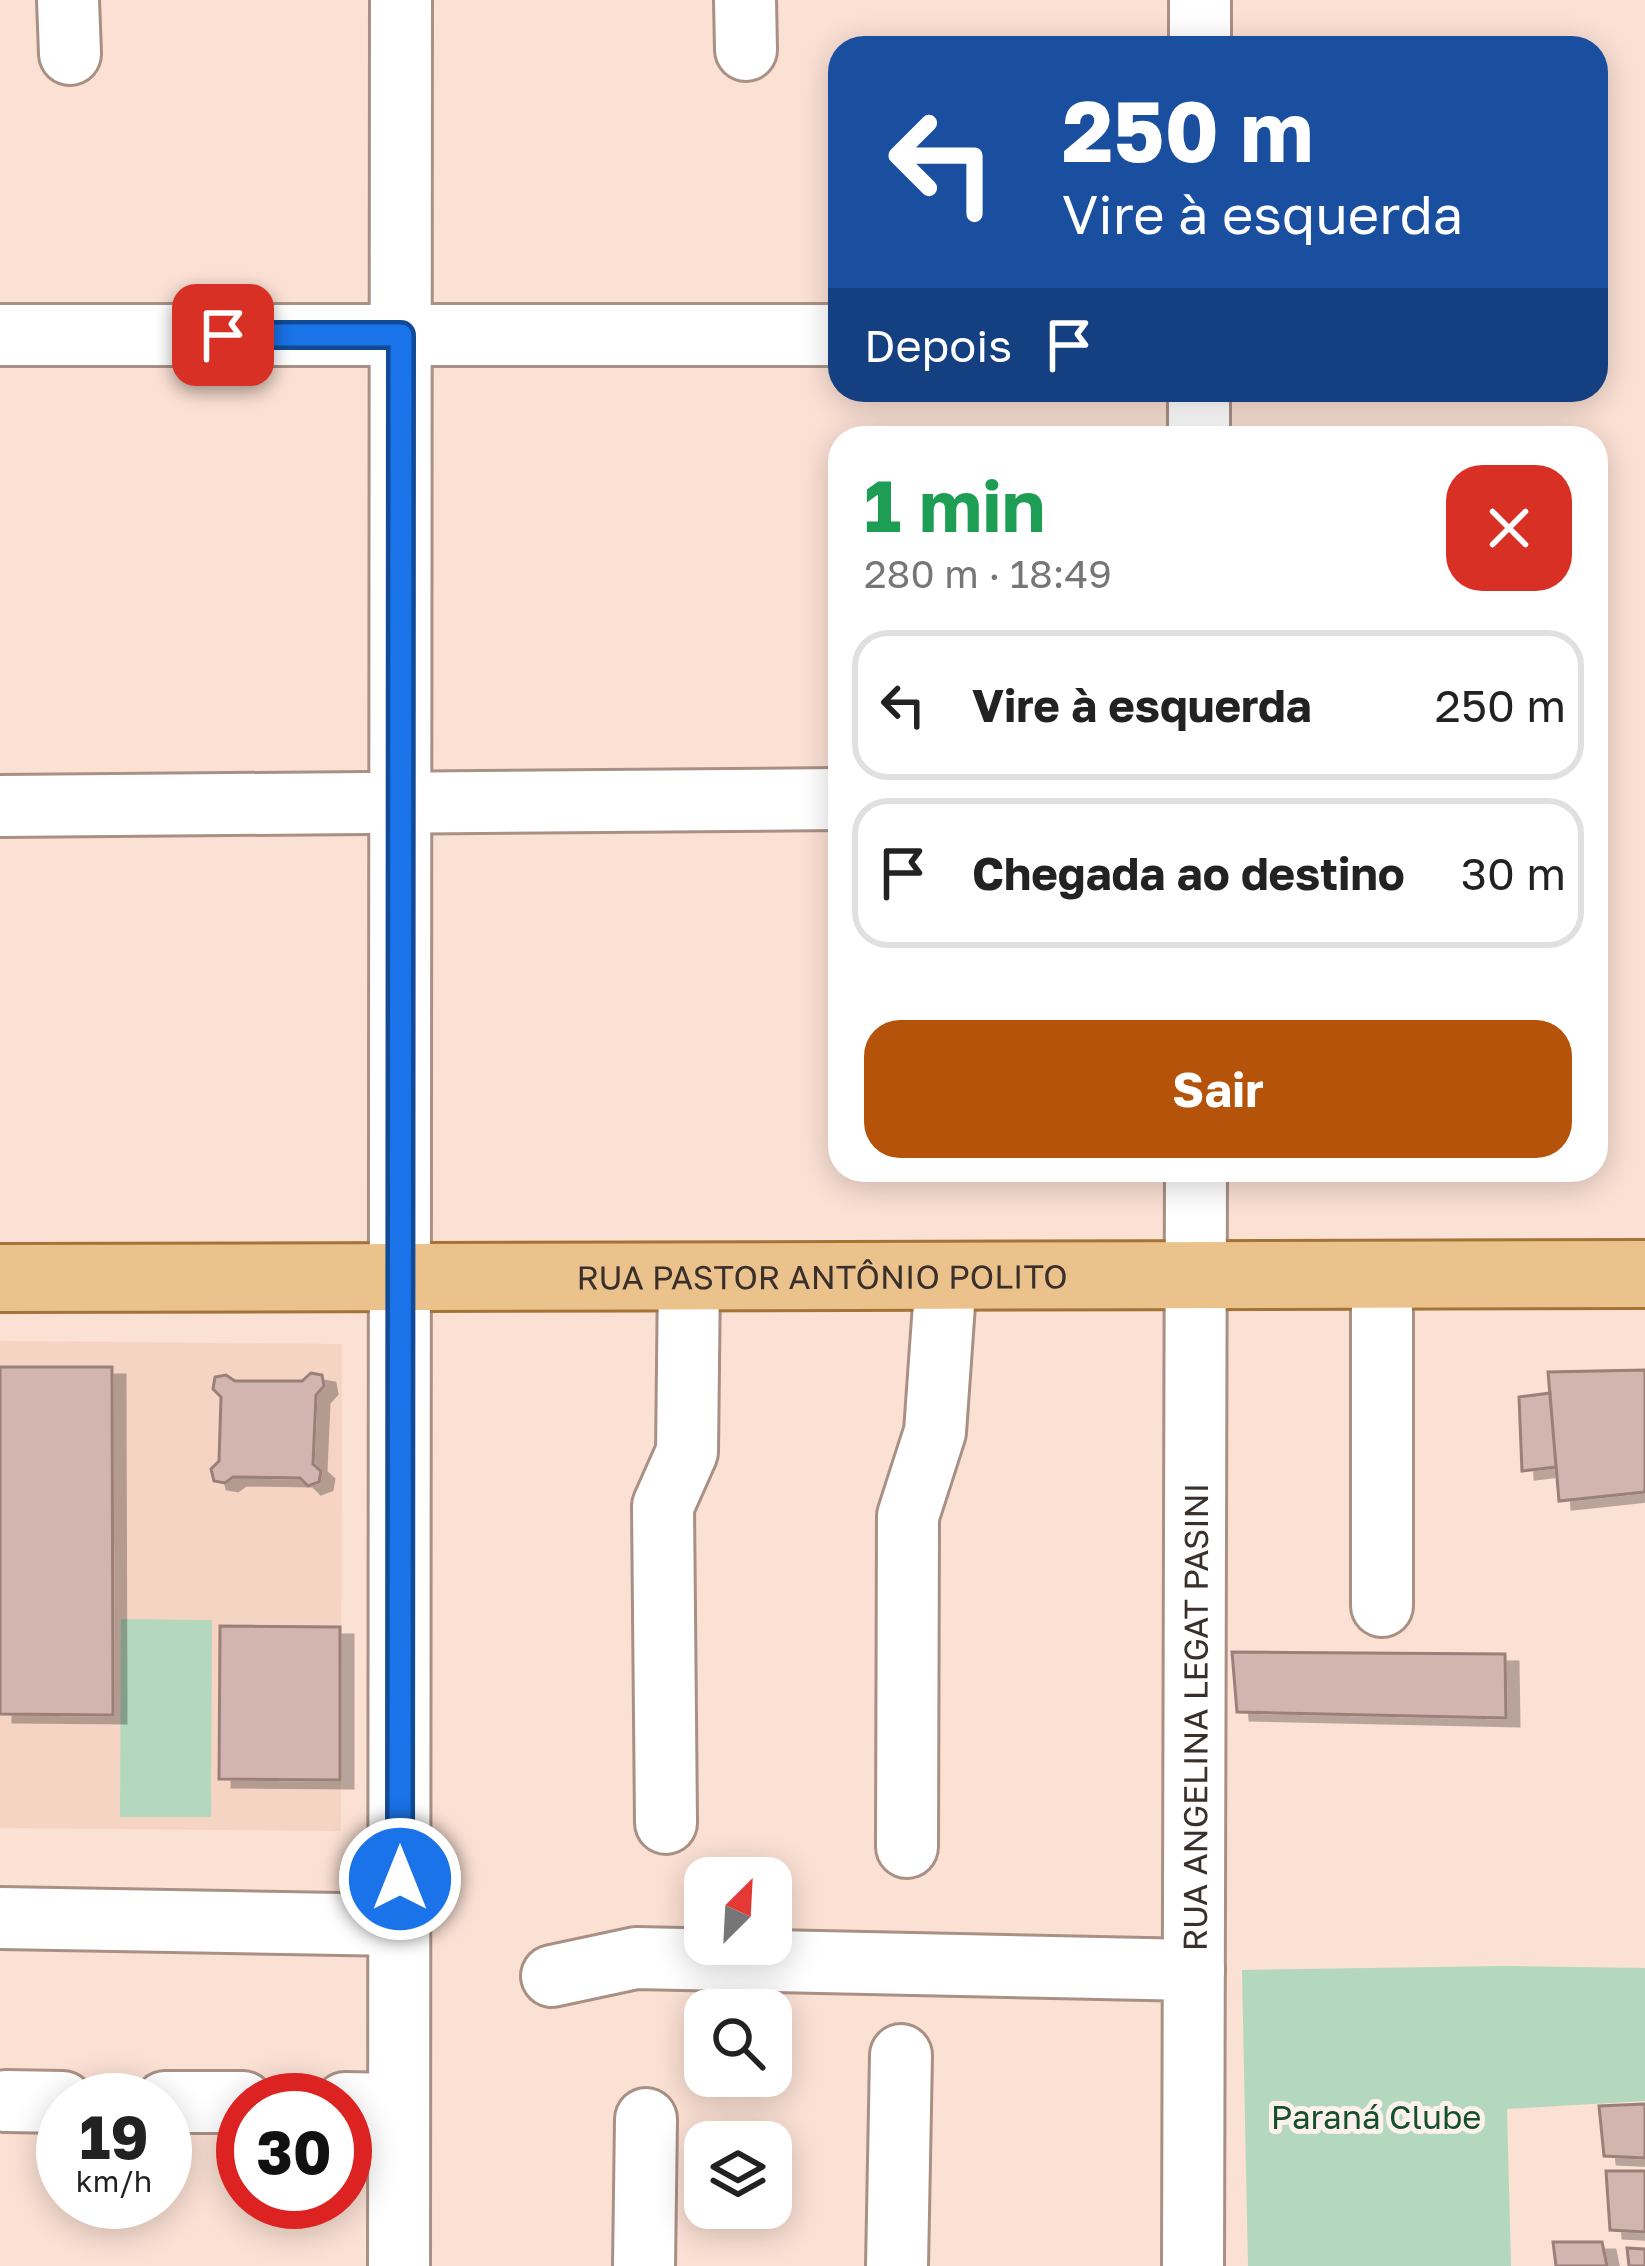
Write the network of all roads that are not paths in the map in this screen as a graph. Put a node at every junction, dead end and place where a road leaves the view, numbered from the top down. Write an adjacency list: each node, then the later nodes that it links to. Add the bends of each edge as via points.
1 (401, 0): 5 (street)
2 (1200, 0): 3 (street)
3 (1200, 36)
4 (0, 335): 5 (street)
5 (401, 335): 6 (street); 8 (street)
6 (828, 335)
7 (828, 799): 8 (street)
8 (401, 802): 9 (street); 15 (street)
9 (0, 806)
10 (1196, 1182): 14 (street, RUA ANGELINA LEGAT PASINI)
11 (1645, 1274): 12 (main road, RUA PASTOR ANTÔNIO POLITO)
12 (1382, 1275): 14 (main road, RUA PASTOR ANTÔNIO POLITO); 18 (street)
13 (946, 1276): 14 (main road, RUA PASTOR ANTÔNIO POLITO); 16 (main road, RUA PASTOR ANTÔNIO POLITO); 20 (street, via 935,1432 908,1516)
14 (1196, 1276): 23 (street, RUA ANGELINA LEGAT PASINI)
15 (400, 1277): 16 (main road, RUA PASTOR ANTÔNIO POLITO); 17 (main road, RUA PASTOR ANTÔNIO POLITO); 22 (street)
16 (689, 1277): 19 (street, via 687,1452 663,1506)
17 (0, 1278)
18 (1382, 1606)
19 (666, 1823)
20 (907, 1847)
21 (0, 1918): 22 (street)
22 (399, 1925): 26 (street)
23 (1194, 1970): 24 (street, via 636,1958); 31 (street, RUA ANGELINA LEGAT PASINI)
24 (552, 1976)
25 (901, 2055): 30 (street)
26 (372, 2103): 28 (street)
27 (646, 2119): 29 (street)
28 (399, 2266)
29 (644, 2266)
30 (897, 2266)
31 (1193, 2266)

